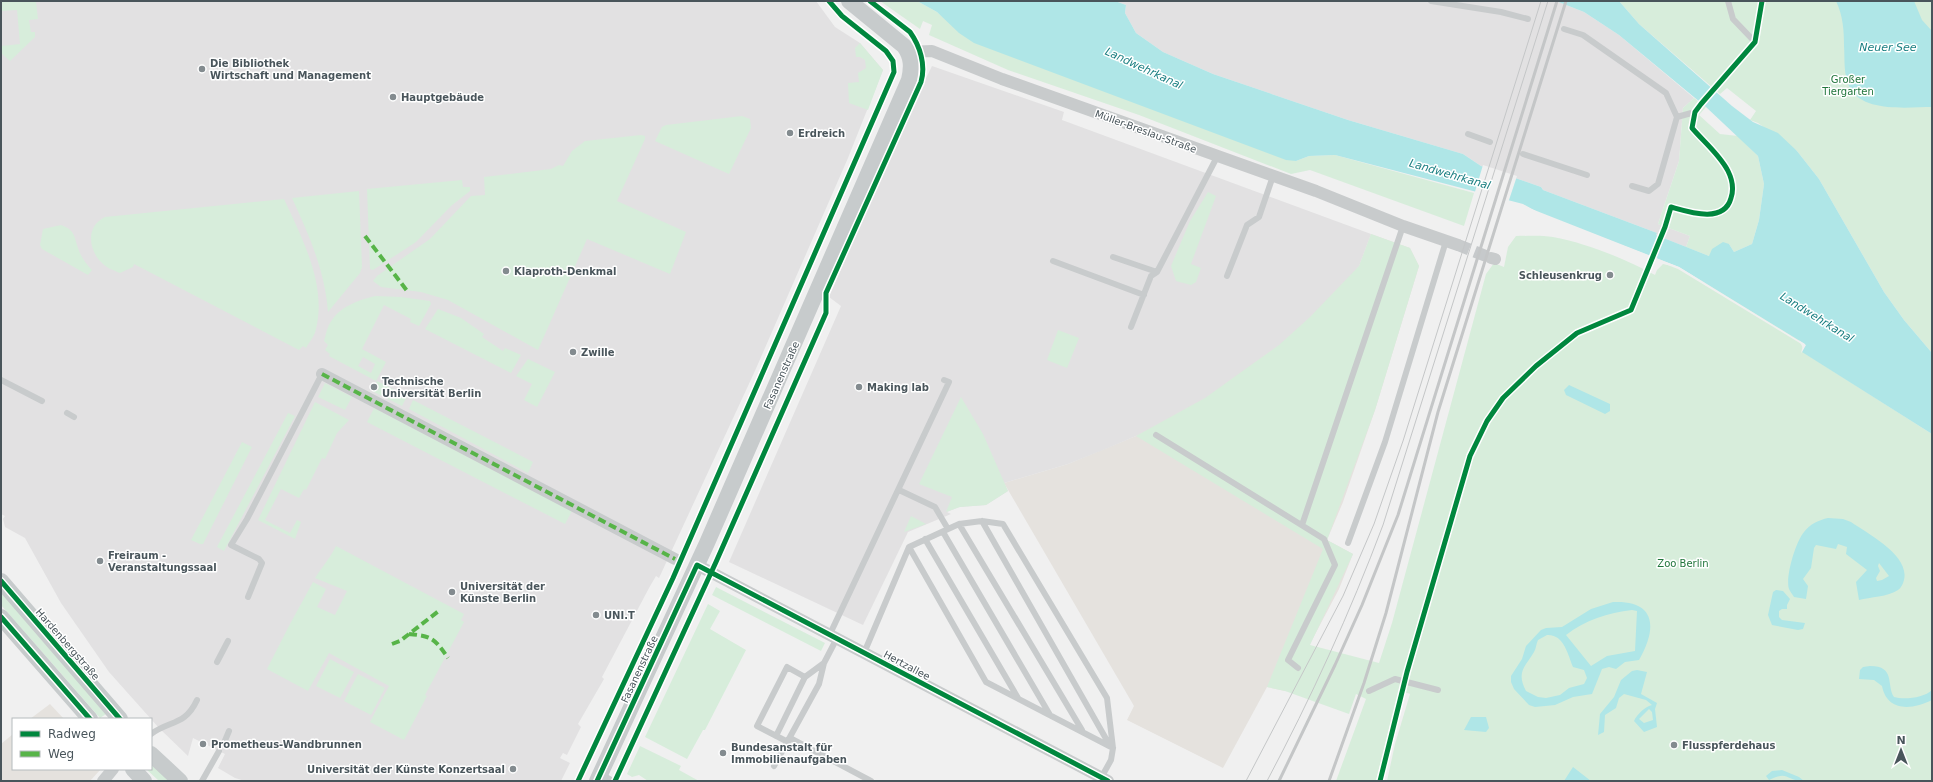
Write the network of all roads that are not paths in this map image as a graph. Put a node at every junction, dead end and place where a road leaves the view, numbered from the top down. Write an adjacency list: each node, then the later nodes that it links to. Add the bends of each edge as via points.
1 (849, 1): 6 (street)
2 (1431, 1): 4 (lane)
3 (1728, 1): 7 (lane, via 1733,19 1755,42 1695,112)
4 (1528, 19)
5 (1564, 29): 7 (lane, via 1583,35 1666,93)
6 (908, 52): 11 (street, Müller-Breslau-Straße, via 932,50 1002,79); 40 (street, Fasanenstraße, via 911,71 907,86)
7 (1677, 117): 14 (lane, via 1658,184 1649,191)
8 (1468, 134): 9 (lane)
9 (1490, 142)
10 (1524, 154): 12 (lane)
11 (1218, 157): 13 (street, Müller-Breslau-Straße); 20 (lane)
12 (1587, 174)
13 (1273, 176): 15 (street, Müller-Breslau-Straße); 21 (lane, via 1259,217 1248,225)
14 (1632, 186)
15 (1403, 226): 16 (street, Müller-Breslau-Straße); 34 (lane)
16 (1446, 241): 17 (street, Müller-Breslau-Straße); 37 (lane, via 1385,442)
17 (1458, 245)
18 (1113, 256): 20 (lane)
19 (1053, 262): 22 (lane)
20 (1157, 272): 22 (lane, via 1151,276)
21 (1227, 276)
22 (1144, 295): 23 (lane)
23 (1131, 327)
24 (322, 374): 39 (street); 42 (lane, via 247,520 231,545 262,563)
25 (1, 380): 27 (lane)
26 (944, 380): 31 (lane, via 949,382)
27 (42, 401)
28 (67, 413): 29 (lane)
29 (74, 417)
30 (1156, 435): 34 (lane)
31 (899, 490): 35 (lane, via 935,507); 44 (lane)
32 (982, 521): 33 (lane); 64 (lane); 64 (lane, via 1003,524 1107,698)
33 (959, 524): 35 (lane); 58 (lane)
34 (1302, 525): 49 (lane, via 1324,539 1335,565 1288,660)
35 (945, 531): 36 (lane); 55 (lane)
36 (925, 539): 38 (lane); 53 (lane)
37 (1348, 544)
38 (909, 547): 46 (lane); 53 (lane, via 986,682)
39 (675, 559)
40 (697, 565): 44 (street, Hertzallee); 70 (street, Fasanenstraße)
41 (1, 581): 57 (street, Hardenbergstraße)
42 (248, 597)
43 (1, 617): 56 (street)
44 (833, 636): 46 (street, Hertzallee); 48 (lane)
45 (228, 641): 47 (lane)
46 (864, 652): 71 (street, Hertzallee)
47 (217, 662)
48 (824, 663): 50 (lane); 62 (lane, via 819,684)
49 (1298, 668)
50 (805, 677): 61 (lane); 61 (lane, via 787,668 757,726)
51 (1438, 690): 52 (lane, via 1396,679)
52 (1369, 691)
53 (1018, 698): 55 (lane)
54 (197, 700): 60 (lane, via 187,716)
55 (1050, 714): 58 (lane)
56 (89, 718)
57 (119, 718)
58 (1082, 730): 64 (lane)
59 (229, 731): 63 (lane)
60 (152, 733)
61 (776, 736): 62 (lane)
62 (789, 740): 67 (lane); 76 (lane)
63 (224, 743)
64 (1112, 746): 71 (lane)
65 (219, 751): 75 (lane)
66 (152, 755): 74 (street)
67 (774, 766)
68 (112, 770): 72 (street)
69 (134, 770): 73 (street)
70 (603, 779)
71 (1105, 779)
72 (103, 781)
73 (144, 781)
74 (180, 781)
75 (202, 781)
76 (871, 781)

